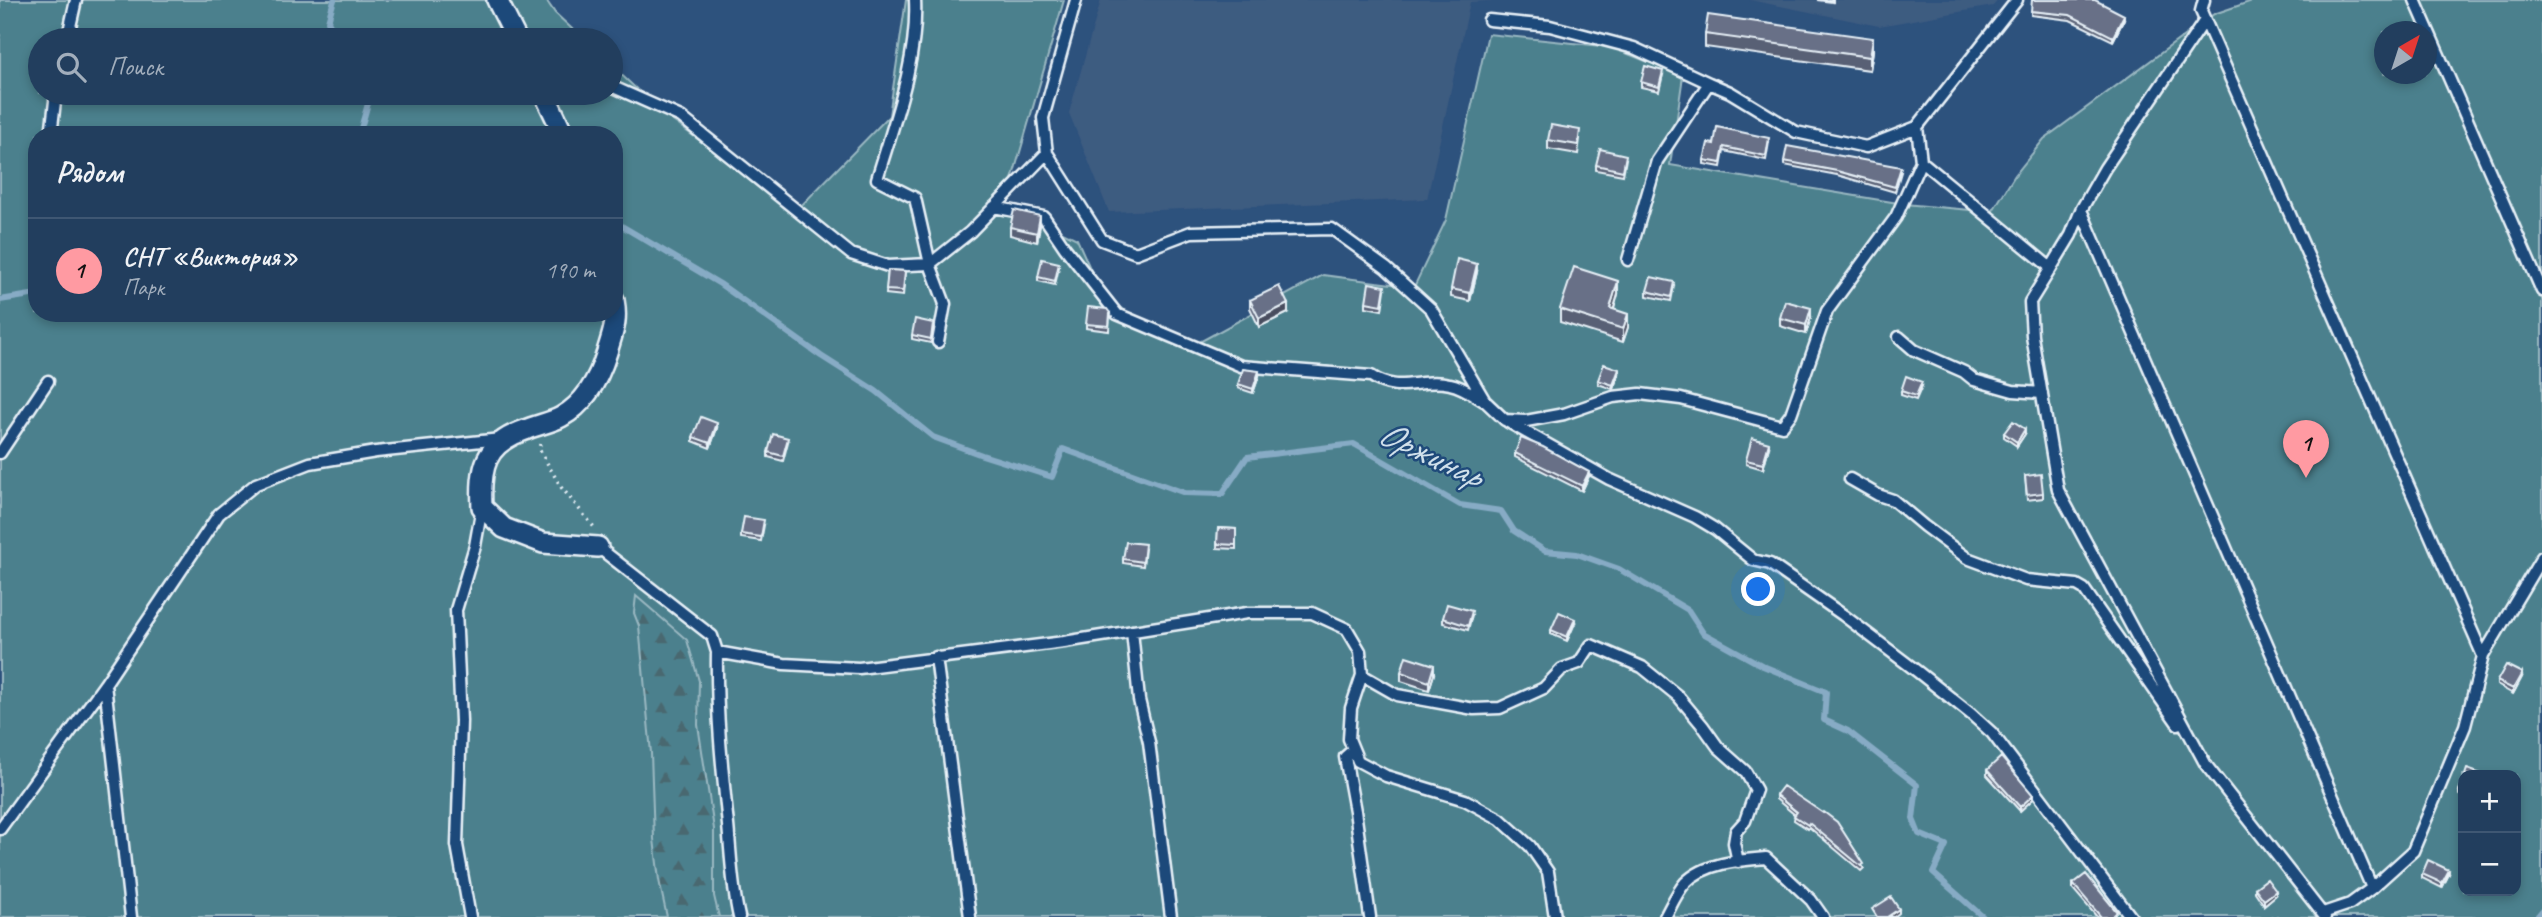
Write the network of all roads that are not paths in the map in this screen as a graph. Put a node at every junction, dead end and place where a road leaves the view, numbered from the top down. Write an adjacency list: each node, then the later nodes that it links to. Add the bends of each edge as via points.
1 (76, 0): 10 (lane)
2 (497, 0): 11 (street)
3 (915, 0): 24 (lane, via 910,61 877,179 915,198)
4 (1076, 0): 19 (lane, via 1043,118)
5 (2017, 0): 18 (lane)
6 (2204, 0): 9 (lane, via 2201,11)
7 (2415, 0): 26 (lane)
8 (1489, 20): 12 (lane, via 1550,26 1634,48)
9 (2205, 20): 22 (lane); 42 (lane)
10 (70, 28)
11 (511, 28)
12 (1709, 83): 18 (lane, via 1796,132 1866,147); 23 (lane, via 1657,161)
13 (623, 91): 24 (lane, via 681,117 851,254 888,266)
14 (55, 105): 16 (lane)
15 (550, 105): 17 (street)
16 (52, 126)
17 (560, 126)
18 (1917, 127): 20 (lane)
19 (1047, 153): 21 (lane); 32 (lane, via 1102,240 1136,253 1191,232 1332,229 1386,268 1431,309)
20 (1921, 161): 25 (lane); 33 (lane, via 1896,217 1827,311 1783,426 1682,399 1640,394 1613,397 1564,414 1526,421)
21 (994, 207): 24 (lane); 32 (lane, via 1044,217 1117,314 1241,366 1371,376 1383,384 1450,384)
22 (2081, 210): 25 (lane); 50 (lane)
23 (1628, 260)
24 (930, 264): 29 (lane, via 945,304)
25 (2051, 268): 31 (lane, via 2030,302)
26 (2542, 291)
27 (615, 322): 34 (street, via 596,381 578,405 561,417)
28 (1899, 337): 31 (lane, via 1914,350 1974,380)
29 (938, 342)
30 (48, 381): 35 (lane)
31 (2042, 393): 47 (lane, via 2058,490)
32 (1485, 401): 33 (lane)
33 (1505, 419): 61 (lane, via 1609,479 1715,529 1752,559 1770,564 1843,615 1971,713 1992,733)
34 (505, 438): 37 (street, via 489,454 481,477); 45 (lane, via 310,463 256,484 219,514)
35 (0, 453)
36 (1850, 479): 47 (lane, via 1893,500 1967,558 2026,580 2084,589)
37 (482, 507): 38 (street, via 504,528 543,543); 53 (lane, via 456,610 461,721 457,845)
38 (598, 547): 41 (lane, via 712,636)
39 (2542, 557): 42 (lane)
40 (1132, 631): 43 (lane); 44 (lane, via 1247,613 1312,613 1347,629 1360,651); 56 (lane)
41 (717, 652): 43 (lane, via 784,664 859,668); 54 (lane, via 725,796)
42 (2483, 656): 50 (lane, via 2465,726 2413,851)
43 (936, 657): 55 (lane)
44 (1362, 675): 46 (lane, via 1351,708); 49 (lane, via 1397,695 1474,709 1500,708 1544,688 1562,669 1579,663 1591,645 1643,667 1678,696 1718,747 1745,771 1756,790 1745,821 1736,831)
45 (104, 684): 48 (lane); 52 (lane)
46 (1353, 750): 57 (lane, via 1345,757); 58 (lane, via 1358,761 1386,776 1465,800 1500,819 1530,846 1548,872)
47 (2206, 765): 51 (lane)
48 (0, 829)
49 (1738, 862): 59 (lane, via 1701,871 1684,884); 60 (lane, via 1766,858)
50 (2372, 888): 51 (lane)
51 (2324, 915)
52 (131, 917)
53 (470, 917)
54 (739, 917)
55 (970, 917)
56 (1171, 917)
57 (1370, 917)
58 (1555, 917)
59 (1665, 917)
60 (1823, 917)
61 (2131, 917)

